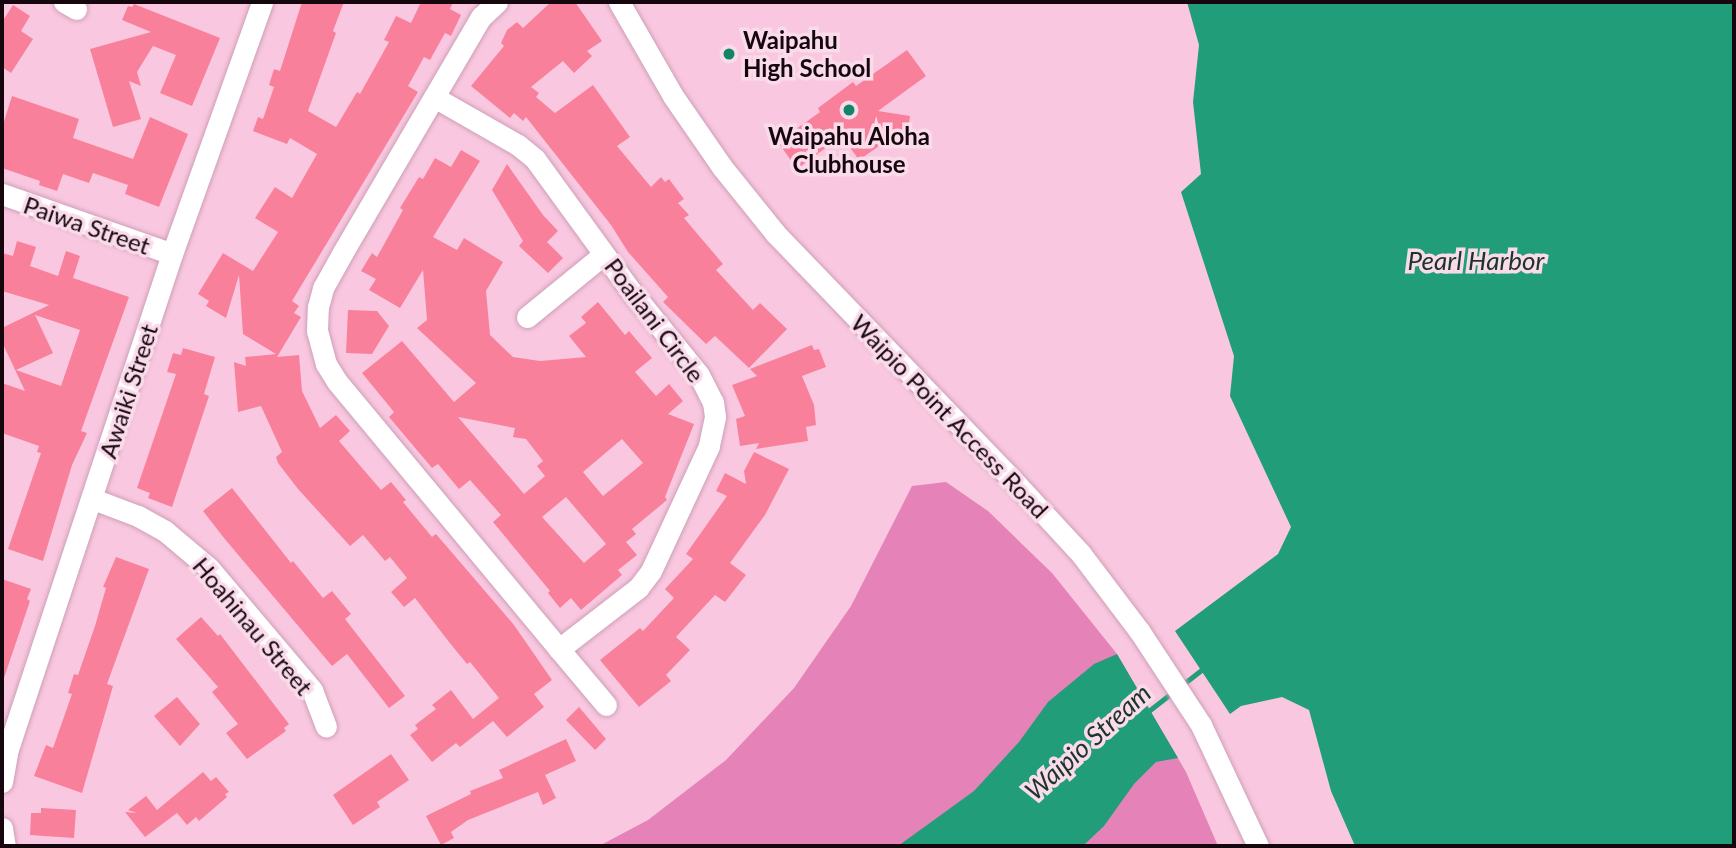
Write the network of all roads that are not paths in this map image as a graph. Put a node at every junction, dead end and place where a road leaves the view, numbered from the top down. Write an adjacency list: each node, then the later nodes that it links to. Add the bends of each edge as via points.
1 (262, 2): 6 (street, Awaiki Street)
2 (498, 2): 4 (street, via 481,17)
3 (619, 2): 16 (street, Waipio Point Access Road, via 673,96 775,233 1081,554 1201,725)
4 (435, 97): 7 (street, Poailani Circle, via 519,145); 10 (street, via 323,288 318,307 321,349 336,380)
5 (2, 194): 6 (street, Paiwa Street)
6 (172, 254): 9 (street, Awaiki Street)
7 (604, 254): 8 (street); 10 (street, Poailani Circle, via 699,375 715,417 709,446 651,571 638,588)
8 (527, 317)
9 (93, 499): 12 (street, Hoahinau Street, via 165,531 209,568 312,690); 13 (street, Awaiki Street, via 8,749)
10 (559, 649): 11 (street)
11 (606, 705)
12 (326, 726)
13 (2, 782)
14 (2, 828): 15 (street)
15 (5, 846)
16 (1258, 846)

